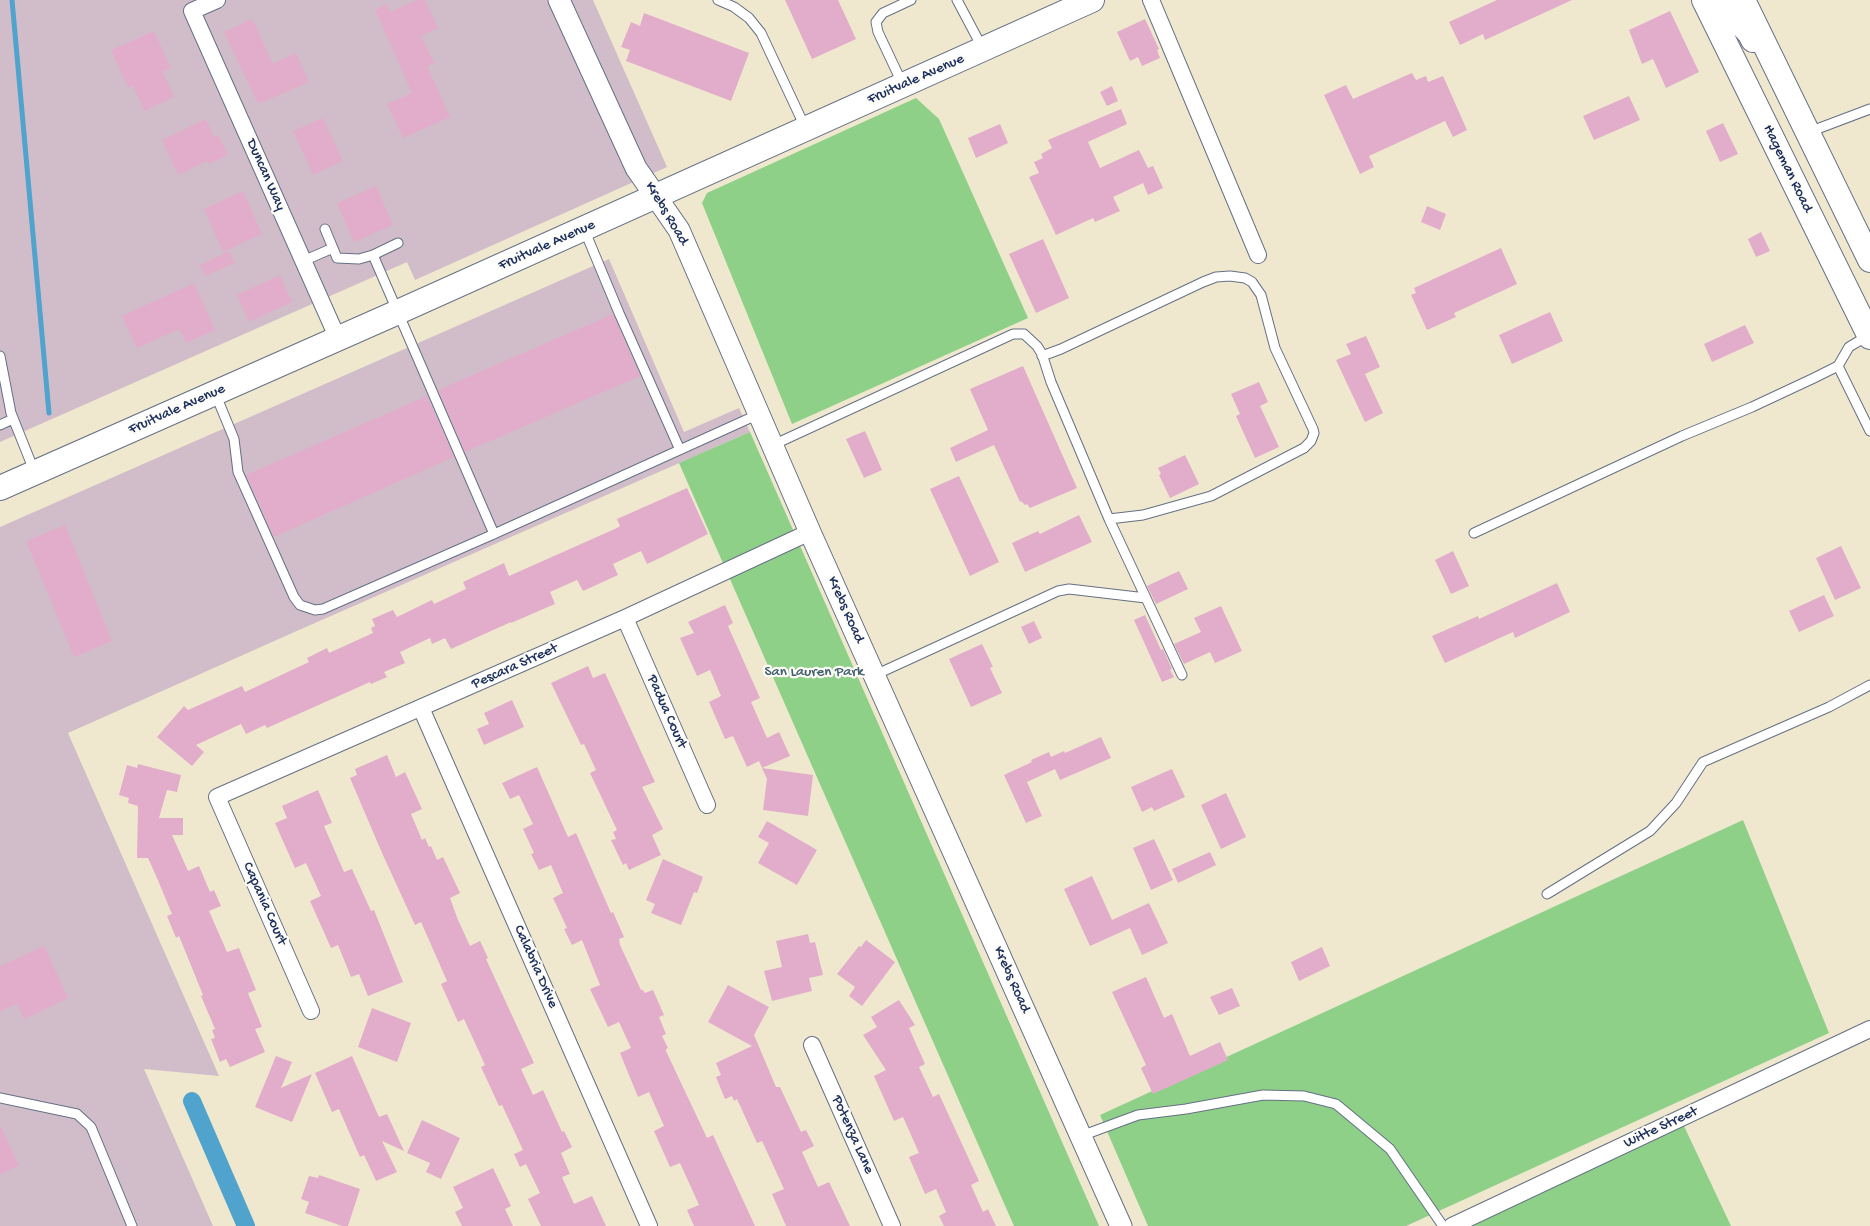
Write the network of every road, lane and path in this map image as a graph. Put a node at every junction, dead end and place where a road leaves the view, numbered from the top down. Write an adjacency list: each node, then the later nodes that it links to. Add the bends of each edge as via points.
1 (217, 0): 24 (street, Duncan Way, via 192,11)
2 (559, 0): 16 (street, Krebs Road, via 636,168)
3 (718, 0): 14 (lane, via 734,6 761,33)
4 (911, 0): 12 (lane, via 883,13 876,22)
5 (957, 0): 11 (lane)
6 (1092, 0): 11 (main road, Fruitvale Avenue)
7 (1150, 0): 22 (street)
8 (1704, 0): 26 (main road, Hageman Road)
9 (1714, 0): 15 (main road, via 1750,34 1790,119)
10 (1743, 0): 15 (main road)
11 (983, 49): 12 (main road, Fruitvale Avenue)
12 (903, 85): 14 (main road, Fruitvale Avenue)
13 (1870, 109): 15 (lane)
14 (806, 129): 16 (main road, Fruitvale Avenue)
15 (1807, 133): 23 (main road)
16 (656, 197): 18 (main road, Fruitvale Avenue); 32 (street, Krebs Road, via 679,230)
17 (325, 229): 20 (lane)
18 (584, 229): 25 (main road, Fruitvale Avenue); 37 (lane)
19 (398, 243): 21 (lane)
20 (333, 248): 21 (lane, via 337,258 359,259); 24 (lane)
21 (373, 255): 25 (lane)
22 (1258, 255)
23 (1870, 260)
24 (303, 261): 27 (street, Duncan Way)
25 (398, 312): 27 (main road, Fruitvale Avenue); 43 (lane)
26 (1870, 335): 30 (lane, via 1849,347)
27 (338, 339): 31 (main road, Fruitvale Avenue)
28 (0, 356): 33 (lane)
29 (1042, 356): 36 (lane, via 1029,337 1012,334); 40 (lane); 40 (lane, via 1216,277 1245,278 1261,295 1274,348 1313,429 1311,441 1304,448 1211,496 1143,516)
30 (1838, 366): 35 (lane); 42 (lane)
31 (215, 393): 38 (main road, Fruitvale Avenue); 43 (lane, via 234,439 238,472 294,598 300,604 315,610 323,609)
32 (759, 414): 36 (street, Krebs Road); 37 (lane)
33 (12, 419): 34 (lane); 38 (lane)
34 (0, 425)
35 (1870, 431)
36 (773, 445): 41 (street, Krebs Road)
37 (680, 450): 43 (lane)
38 (34, 473): 39 (main road, Fruitvale Avenue)
39 (0, 488)
40 (1110, 519): 44 (lane)
41 (810, 532): 45 (street, Pescara Street); 47 (street, Krebs Road)
42 (1474, 532)
43 (494, 534)
44 (1146, 598): 46 (lane); 47 (lane, via 1069,589 1058,591)
45 (625, 618): 49 (street, Pescara Street); 51 (street, Padua Court)
46 (1182, 675)
47 (875, 676): 57 (street, Krebs Road)
48 (1870, 685): 52 (lane, via 1829,707 1703,762 1676,803 1650,831)
49 (421, 708): 50 (street, Pescara Street); 59 (street, Calabria Drive)
50 (218, 797): 53 (street, Capania Court)
51 (707, 805)
52 (1547, 894)
53 (311, 1011)
54 (1870, 1030): 63 (street, Witte Street)
55 (812, 1045): 60 (street, Potenza Lane)
56 (0, 1098): 58 (lane, via 77,1114 91,1127)
57 (1081, 1136): 61 (street, Krebs Road); 62 (lane, via 1138,1115 1263,1095 1304,1096 1336,1104 1390,1149)
58 (132, 1226)
59 (649, 1226)
60 (892, 1226)
61 (1121, 1226)
62 (1443, 1226)
63 (1452, 1226)

